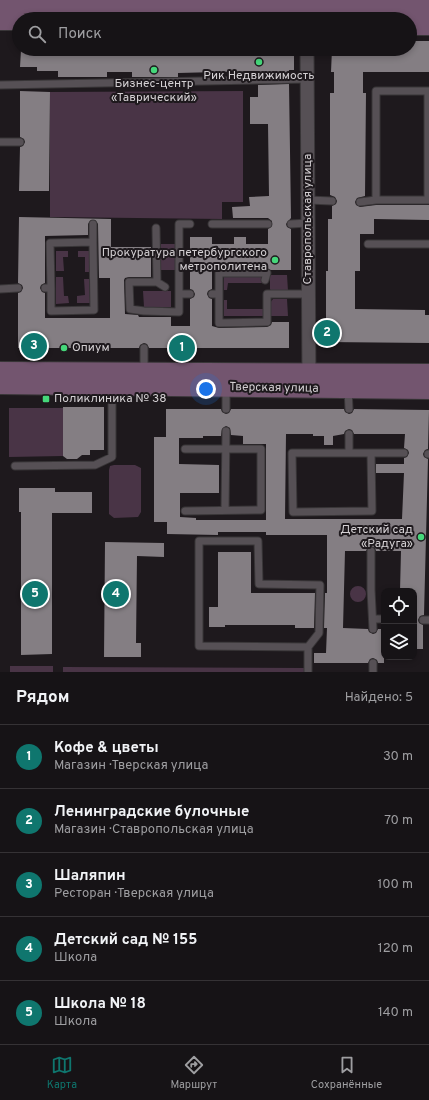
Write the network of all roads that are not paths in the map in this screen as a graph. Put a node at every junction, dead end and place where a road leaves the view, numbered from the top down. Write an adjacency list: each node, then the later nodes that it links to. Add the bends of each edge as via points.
1 (0, 4): 2 (street)
2 (303, 9): 3 (street)
3 (429, 9)
4 (0, 21): 5 (street)
5 (12, 21)
6 (417, 26): 7 (street)
7 (429, 26)
8 (307, 56): 9 (street, Ставропольская улица)
9 (307, 79): 10 (lane); 14 (street, Ставропольская улица)
10 (0, 85)
11 (428, 91): 15 (lane, via 376,91); 16 (lane)
12 (0, 142): 13 (lane)
13 (20, 142)
14 (308, 200): 17 (lane); 19 (street, Ставропольская улица)
15 (376, 200): 16 (lane); 18 (lane)
16 (429, 200)
17 (332, 201)
18 (360, 202)
19 (308, 223): 24 (lane); 36 (street, Ставропольская улица)
20 (92, 224): 26 (lane)
21 (190, 224): 33 (lane, via 179,224)
22 (212, 224): 23 (lane)
23 (268, 224)
24 (291, 224)
25 (156, 228): 29 (lane)
26 (93, 242): 26 (lane, via 50,242 48,288 51,311 94,310)
27 (368, 244): 28 (lane)
28 (429, 244)
29 (156, 282): 30 (lane); 33 (lane, via 129,282 130,309 144,314 179,312)
30 (165, 287)
31 (18, 288): 32 (lane)
32 (0, 289)
33 (179, 294): 34 (lane)
34 (190, 294)
35 (267, 294): 35 (lane, via 267,322 219,323 216,294 219,273 268,273 265,282); 36 (lane)
36 (308, 294): 43 (street, Ставропольская улица)
37 (144, 348): 41 (lane)
38 (0, 371): 40 (street, Тверская улица)
39 (429, 373): 44 (street, Тверская улица)
40 (112, 379): 41 (street, Тверская улица); 45 (street, Тверская улица); 56 (lane, via 112,457 95,466)
41 (144, 379): 42 (street, Тверская улица)
42 (226, 380): 43 (street, Тверская улица); 47 (lane)
43 (309, 380): 44 (street, Тверская улица)
44 (348, 381): 46 (street, Тверская улица); 48 (lane)
45 (0, 385)
46 (429, 390)
47 (226, 409)
48 (349, 410)
49 (226, 431): 52 (lane)
50 (349, 434): 53 (lane)
51 (185, 449): 52 (lane)
52 (226, 449): 57 (lane); 57 (lane, via 261,449 261,510)
53 (349, 453): 54 (lane); 54 (lane, via 292,453 293,512 372,515)
54 (372, 453): 55 (lane)
55 (404, 454)
56 (15, 466)
57 (225, 510): 58 (lane)
58 (185, 511)
59 (371, 551): 60 (lane)
60 (374, 619): 61 (lane); 62 (lane)
61 (381, 619)
62 (373, 629)
63 (308, 647): 63 (lane, via 319,633 320,585 259,584 258,541 199,541 199,646); 65 (lane)
64 (373, 663): 66 (lane)
65 (308, 672)
66 (374, 672)

